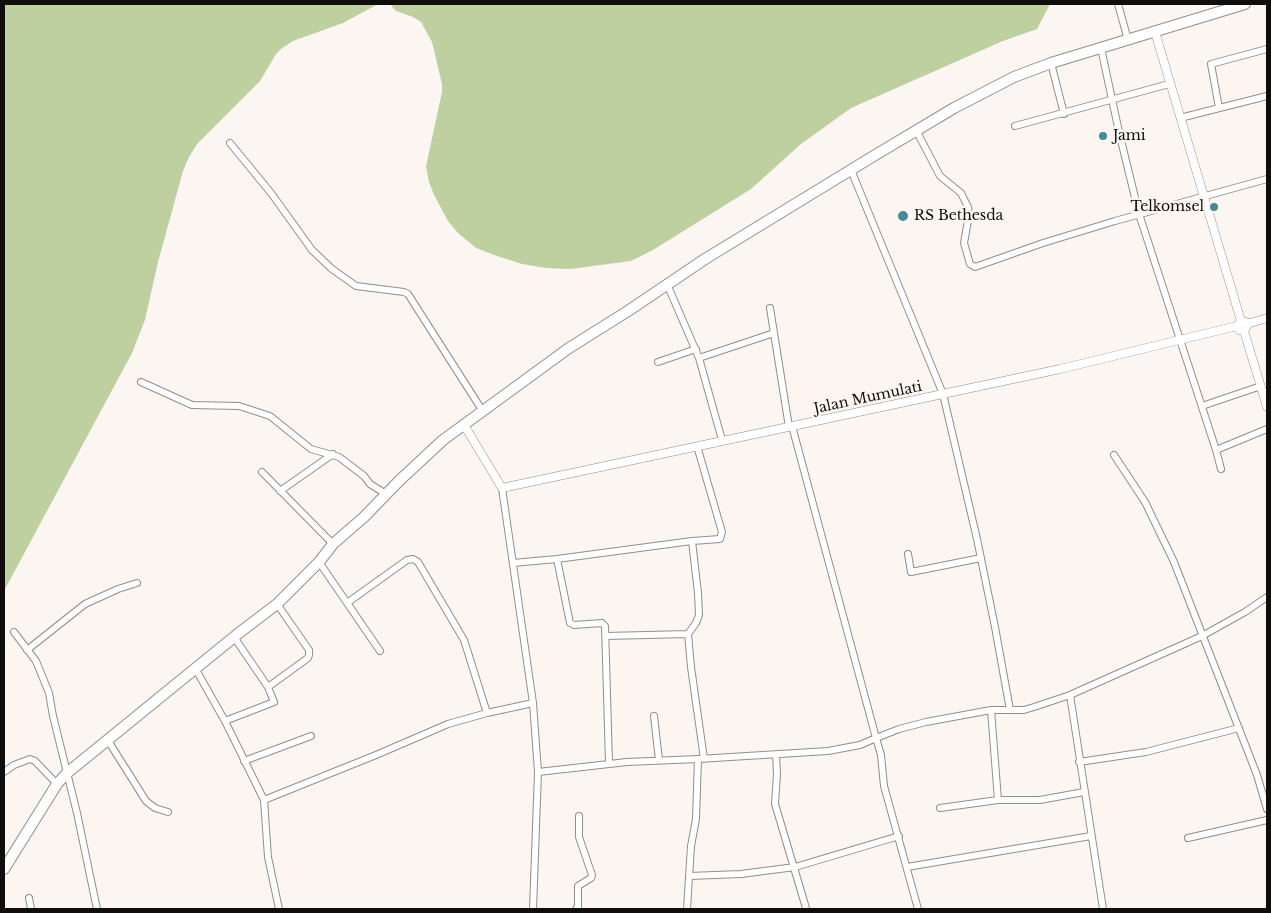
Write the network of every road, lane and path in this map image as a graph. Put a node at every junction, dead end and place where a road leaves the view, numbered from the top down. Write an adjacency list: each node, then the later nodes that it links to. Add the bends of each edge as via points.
1 (1118, 4): 4 (street)
2 (1245, 4): 3 (highway)
3 (1154, 32): 4 (highway); 8 (street)
4 (1128, 40): 5 (highway)
5 (1101, 48): 7 (highway); 10 (street)
6 (1267, 49): 11 (street, via 1211,64)
7 (1050, 64): 12 (street); 15 (highway, via 1014,76)
8 (1169, 84): 10 (street); 13 (street)
9 (1267, 96): 11 (street)
10 (1112, 100): 12 (street); 20 (street)
11 (1219, 108): 13 (street)
12 (1064, 114): 14 (street)
13 (1180, 118): 19 (street)
14 (1015, 126)
15 (916, 130): 17 (highway); 20 (street, via 940,176 961,192 968,207 964,240 973,267)
16 (230, 143): 35 (street, via 312,250 332,269 356,286 408,294)
17 (850, 170): 21 (highway); 32 (street)
18 (1267, 179): 19 (street)
19 (1203, 196): 20 (street); 24 (street)
20 (1139, 214): 26 (street)
21 (667, 284): 27 (street); 35 (highway)
22 (770, 308): 25 (street)
23 (1267, 318): 24 (street, Jalan Mumulati)
24 (1242, 325): 26 (street, Jalan Mumulati); 31 (street)
25 (774, 333): 28 (street); 37 (street)
26 (1180, 339): 32 (street, Jalan Mumulati); 33 (street)
27 (696, 348): 28 (street); 29 (street)
28 (699, 358): 39 (street)
29 (658, 362)
30 (141, 382): 42 (street, via 192,406 232,406 261,412 308,447)
31 (1261, 386): 33 (street); 34 (street)
32 (943, 394): 37 (street, Jalan Mumulati); 52 (street)
33 (1202, 406): 41 (street)
34 (1267, 407)
35 (482, 410): 36 (highway)
36 (464, 425): 46 (street); 48 (highway)
37 (791, 426): 39 (street, Jalan Mumulati); 78 (street)
38 (1267, 429): 41 (street)
39 (722, 440): 40 (street, Jalan Mumulati)
40 (697, 446): 46 (street, Jalan Mumulati); 49 (street, via 722,534 720,539)
41 (1216, 450): 44 (street)
42 (332, 454): 47 (street); 48 (street)
43 (1114, 456): 63 (street, via 1160,532)
44 (1221, 470)
45 (262, 472): 47 (street)
46 (502, 488): 55 (street)
47 (280, 491): 50 (street)
48 (386, 494): 50 (highway, via 364,518)
49 (692, 541): 53 (street); 61 (street, via 699,614)
50 (332, 544): 54 (highway)
51 (908, 554): 52 (street, via 913,572)
52 (981, 558): 72 (street)
53 (557, 559): 55 (street); 62 (street, via 570,623 602,623)
54 (319, 562): 58 (street); 59 (highway)
55 (513, 563): 70 (street)
56 (137, 583): 65 (street, via 85,604)
57 (1267, 597): 63 (street)
58 (347, 603): 66 (street); 73 (street, via 407,560 418,562 464,640)
59 (277, 604): 64 (highway); 68 (street, via 309,655)
60 (14, 632): 65 (street)
61 (688, 634): 62 (street); 81 (street)
62 (606, 636): 85 (street)
63 (1202, 636): 69 (street); 76 (street)
64 (234, 637): 67 (highway); 68 (street)
65 (28, 650): 88 (street, via 40,668 49,692)
66 (380, 651)
67 (195, 668): 75 (street); 79 (highway)
68 (268, 687): 75 (street, via 274,702)
69 (1070, 695): 72 (street, via 1024,710); 84 (street)
70 (533, 703): 73 (street); 87 (street)
71 (991, 710): 72 (street); 78 (street, via 899,729); 92 (street)
72 (1010, 710)
73 (487, 713): 91 (street, via 448,724)
74 (654, 716): 82 (street)
75 (225, 721): 83 (street)
76 (1239, 728): 84 (street, via 1146,752); 94 (street)
77 (311, 736): 83 (street)
78 (876, 738): 80 (street, via 860,746); 98 (street, via 884,786)
79 (107, 739): 88 (highway); 95 (street, via 146,801 154,808)
80 (776, 755): 81 (street); 101 (street, via 775,804)
81 (701, 759): 82 (street); 104 (street)
82 (659, 760): 85 (street)
83 (244, 761): 91 (street)
84 (1079, 762): 90 (street)
85 (609, 763): 87 (street)
86 (4, 772): 89 (street, via 30,759)
87 (538, 772): 110 (street)
88 (67, 773): 89 (highway); 108 (street)
89 (58, 784): 103 (highway)
90 (1084, 792): 92 (street, via 1040,800); 99 (street)
91 (264, 800): 109 (street, via 268,857)
92 (998, 800): 93 (street)
93 (940, 808)
94 (1267, 809)
95 (168, 812)
96 (579, 816): 111 (street, via 579,837 592,875 578,886)
97 (1267, 820): 100 (street)
98 (899, 836): 101 (street); 102 (street)
99 (1091, 836): 102 (street); 114 (street)
100 (1188, 838)
101 (795, 867): 104 (street); 106 (street)
102 (907, 867): 113 (street)
103 (4, 869)
104 (689, 876): 112 (street)
105 (29, 898): 107 (street)
106 (806, 908)
107 (31, 909)
108 (97, 909)
109 (278, 909)
110 (533, 909)
111 (576, 909)
112 (687, 909)
113 (918, 909)
114 (1103, 909)

